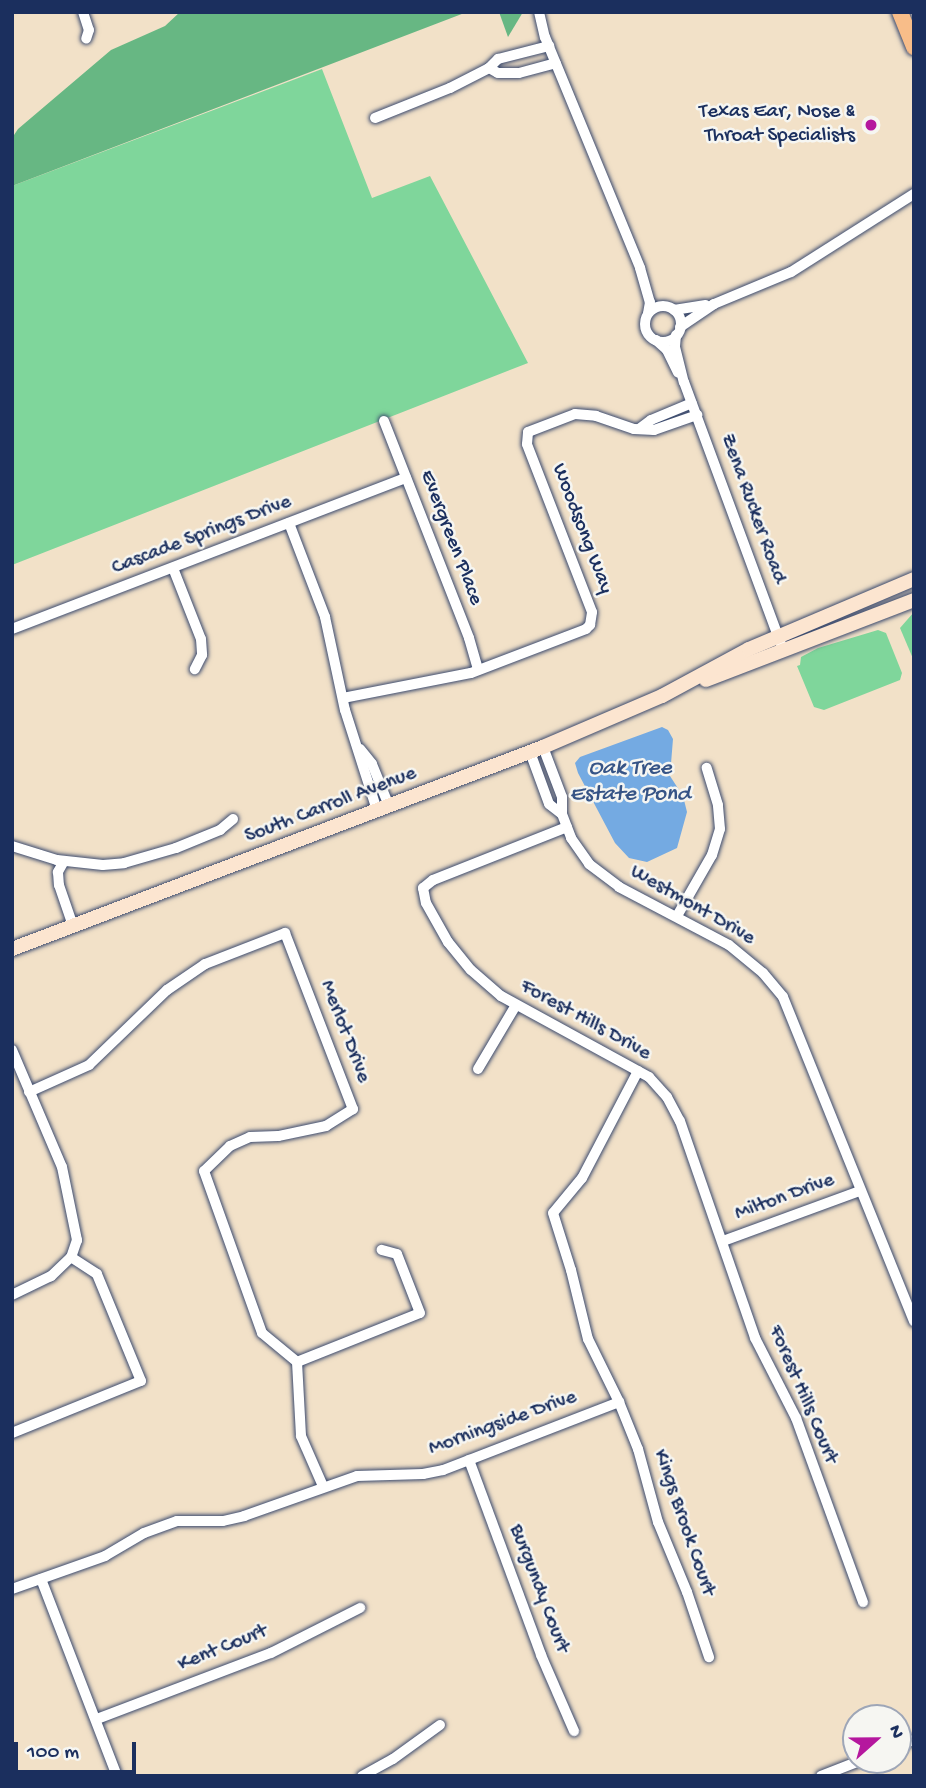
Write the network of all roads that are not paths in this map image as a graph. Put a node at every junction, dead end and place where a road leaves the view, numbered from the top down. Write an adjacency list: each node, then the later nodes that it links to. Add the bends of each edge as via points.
1 (83, 12): 4 (street, via 89,30)
2 (539, 12): 5 (street)
3 (900, 12): 6 (main road)
4 (86, 39)
5 (549, 46): 7 (street); 8 (street)
6 (914, 47)
7 (520, 56): 9 (street, via 498,59); 10 (street)
8 (556, 63): 10 (street); 13 (street)
9 (489, 68): 10 (street); 11 (street)
10 (519, 73)
11 (375, 118)
12 (914, 194): 14 (street, via 791,272)
13 (640, 268): 15 (street); 16 (street, via 650,302)
14 (714, 304): 15 (street); 17 (street)
15 (669, 308): 16 (street, via 655,307); 17 (street, via 679,317)
16 (648, 313): 18 (street, via 645,328)
17 (678, 331): 18 (street, via 665,341); 19 (street, Zena Rucker Road, via 674,342)
18 (656, 340): 19 (street, Zena Rucker Road, via 667,350)
19 (684, 382): 20 (street, Zena Rucker Road)
20 (692, 403): 21 (street, Zena Rucker Road); 23 (street)
21 (696, 415): 23 (street, Woodsong Way, via 654,430); 33 (street, Zena Rucker Road)
22 (384, 421): 24 (street, Evergreen Place)
23 (639, 429): 35 (street, Woodsong Way, via 583,414 528,432 527,444 592,619 578,633)
24 (406, 478): 25 (street, Cascade Springs Drive); 35 (street, Evergreen Place)
25 (289, 523): 26 (street, Cascade Springs Drive); 36 (street, via 325,617)
26 (173, 568): 32 (street, Cascade Springs Drive); 34 (street, via 201,639 202,655)
27 (914, 581): 28 (main road, South Carroll Avenue); 30 (main road, via 894,597)
28 (883, 592): 31 (main road, via 874,612); 33 (main road, South Carroll Avenue)
29 (914, 600): 30 (main road, South Carroll Avenue)
30 (886, 611): 31 (main road, South Carroll Avenue)
31 (843, 628): 33 (main road, South Carroll Avenue)
32 (12, 629)
33 (780, 643): 37 (main road, South Carroll Avenue)
34 (195, 669)
35 (478, 670): 36 (street, Woodsong Way)
36 (343, 698): 39 (street, via 360,748 372,764)
37 (536, 749): 39 (main road, South Carroll Avenue); 41 (street, Westmont Drive, via 549,804 562,814)
38 (707, 768): 44 (street, via 720,828 712,855)
39 (383, 808): 45 (main road, South Carroll Avenue)
40 (233, 819): 43 (street, via 220,830 142,860 103,865)
41 (566, 827): 44 (street, Westmont Drive, via 589,864 619,887); 47 (street, Forest Hills Drive, via 423,888 426,903 448,942 471,970)
42 (12, 846): 43 (street)
43 (64, 861): 45 (street, via 58,872 59,885)
44 (677, 916): 52 (street, Westmont Drive, via 748,959 783,997)
45 (74, 926): 46 (main road, South Carroll Avenue)
46 (12, 949)
47 (516, 1005): 49 (street); 50 (street, Forest Hills Drive)
48 (12, 1050): 51 (street)
49 (478, 1069)
50 (638, 1071): 53 (street, Forest Hills Drive, via 659,1086 680,1121); 59 (street, Kings Brook Court, via 582,1178 553,1213 588,1339)
51 (29, 1092): 55 (street, via 62,1167 77,1240); 58 (street, Merlot Drive, via 89,1065 167,990 205,964 285,933 353,1109 326,1126 250,1137 230,1146 204,1171 262,1333)
52 (860, 1191): 53 (street, Milton Drive); 57 (street, Westmont Drive)
53 (723, 1241): 65 (street, Forest Hills Court, via 755,1338 796,1418)
54 (382, 1250): 58 (street, via 397,1254 420,1313)
55 (71, 1257): 56 (street, via 51,1276); 60 (street, via 97,1274 141,1381)
56 (12, 1295)
57 (914, 1322)
58 (298, 1362): 62 (street, via 301,1436)
59 (619, 1402): 61 (street, Morningside Drive); 67 (street, Kings Brook Court)
60 (12, 1433)
61 (469, 1460): 62 (street, Morningside Drive, via 423,1474 357,1476); 70 (street, Burgundy Court)
62 (323, 1486): 63 (street, Morningside Drive, via 244,1516 177,1521 137,1536 105,1556)
63 (41, 1579): 64 (street, Morningside Drive); 68 (street)
64 (12, 1589)
65 (863, 1602)
66 (360, 1608): 68 (street, Kent Court, via 271,1653)
67 (709, 1657)
68 (97, 1719): 72 (street)
69 (440, 1725): 73 (street)
70 (574, 1731)
71 (842, 1768): 74 (street)
72 (117, 1776)
73 (362, 1776)
74 (821, 1776)

